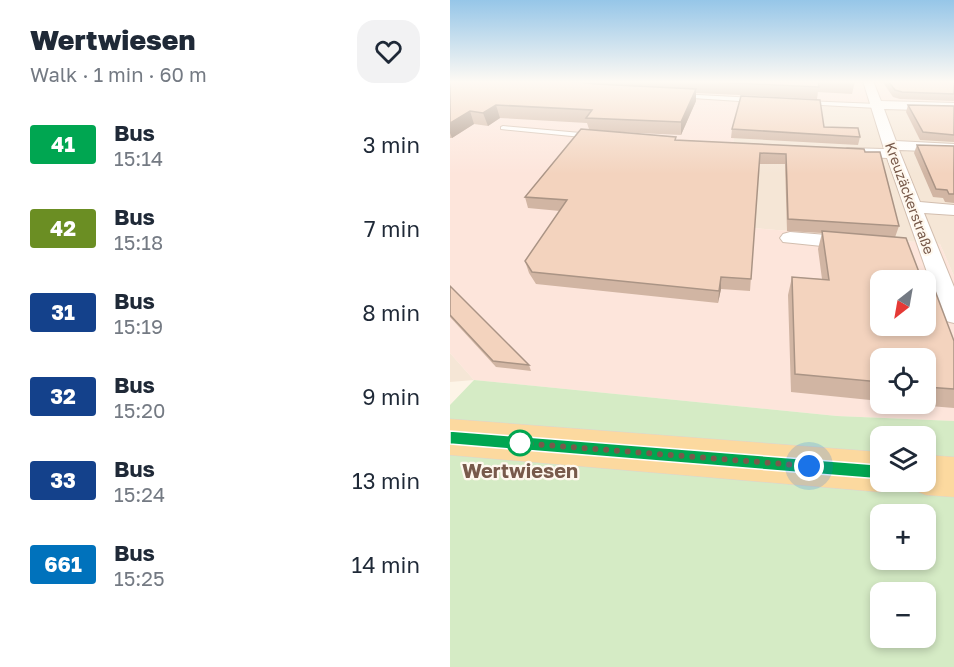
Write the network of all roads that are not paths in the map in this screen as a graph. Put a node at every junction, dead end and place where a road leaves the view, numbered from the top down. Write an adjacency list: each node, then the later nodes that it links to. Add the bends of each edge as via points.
1 (878, 112): 5 (street, Kreuzäckerstraße)
2 (503, 129): 3 (lane)
3 (604, 136)
4 (954, 148): 5 (street)
5 (891, 150): 6 (street); 7 (street, Kreuzäckerstraße)
6 (838, 151)
7 (913, 207): 8 (street); 12 (street, Kreuzäckerstraße)
8 (954, 210)
9 (790, 238): 10 (street)
10 (871, 245)
11 (905, 248): 12 (street)
12 (928, 250): 13 (street, Kreuzäckerstraße)
13 (954, 315)
14 (450, 437): 15 (main road)
15 (870, 471)
16 (936, 476): 17 (main road)
17 (954, 477)

